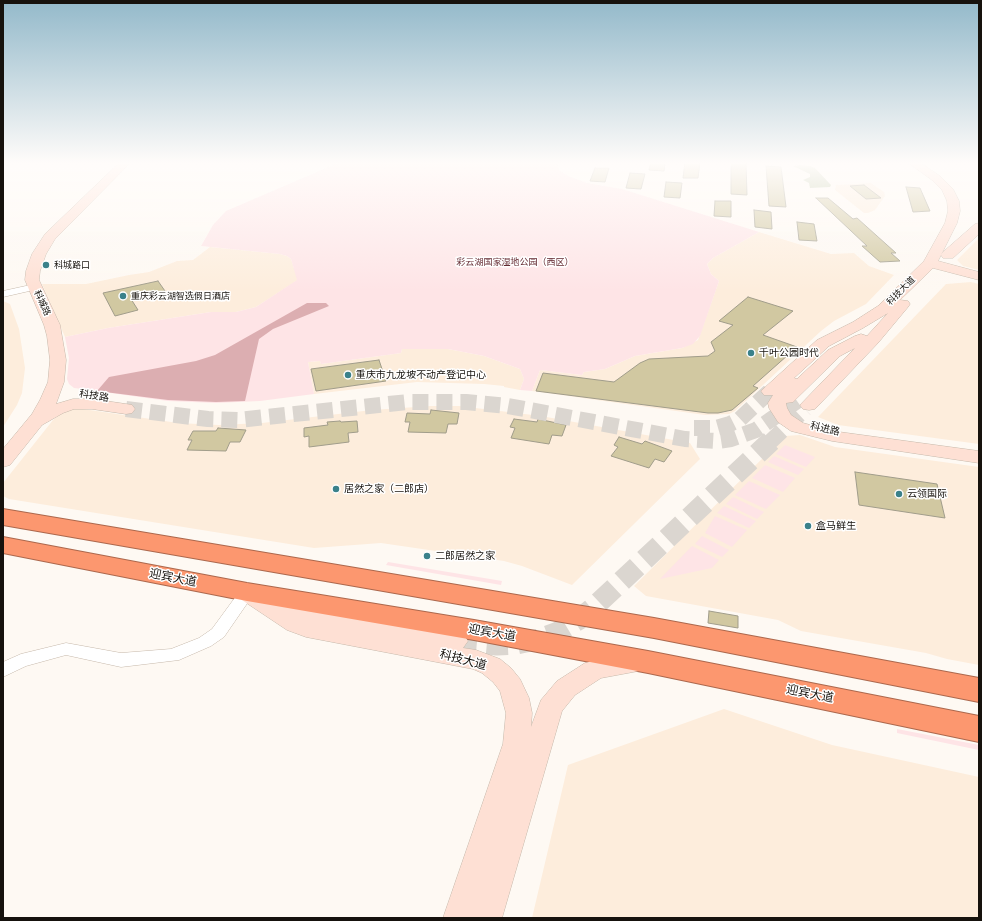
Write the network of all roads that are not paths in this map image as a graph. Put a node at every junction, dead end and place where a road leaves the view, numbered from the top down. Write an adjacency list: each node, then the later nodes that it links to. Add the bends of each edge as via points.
1 (73, 205): 8 (main road, 科城路, via 32,246 21,272)
2 (82, 205): 8 (main road, 科城路, via 43,246)
3 (953, 205): 5 (main road, 科技大道, via 954,211)
4 (963, 205): 5 (main road)
5 (969, 218): 6 (main road, 科技大道); 6 (main road, 科技大道)
6 (940, 261): 7 (main road); 10 (main road, 科技大道); 11 (main road, 科技大道)
7 (979, 276)
8 (28, 288): 9 (street); 12 (main road, 科城路, via 52,325 58,360); 15 (main road, 科城路, via 42,338 46,362 44,381 35,403)
9 (3, 294)
10 (900, 307): 11 (main road); 11 (main road, 科技大道, via 872,340 803,403)
11 (856, 333): 13 (main road, 科技大道, via 819,346); 16 (main road, 科进路, via 787,398 785,404 790,416 807,425 831,431); 17 (main road, via 781,396 777,403 784,418 797,427 822,435)
12 (56, 382): 14 (main road, 科城路, via 49,400); 14 (main road, 科技路, via 74,393 131,406 73,404 57,409)
13 (770, 391)
14 (34, 423): 18 (main road, 科城路)
15 (3, 445)
16 (979, 451)
17 (979, 457)
18 (3, 462)
19 (3, 517): 21 (highway)
20 (3, 523): 21 (highway, via 77,535)
21 (112, 536): 28 (highway, via 654,628)
22 (3, 545): 23 (highway, 迎宾大道)
23 (247, 592): 24 (main road, 科技大道); 26 (highway, 迎宾大道); 27 (street, via 218,633 205,642 173,655 121,660 66,650 21,661)
24 (269, 607): 25 (main road, 科技大道); 30 (main road, 科技大道, via 306,628 476,660 490,666 511,686 519,713 516,744)
25 (456, 641)
26 (648, 662): 29 (highway, 迎宾大道); 31 (main road, via 619,664 594,670 566,688 550,708)
27 (3, 670)
28 (979, 690)
29 (979, 729)
30 (459, 918)
31 (486, 918)

